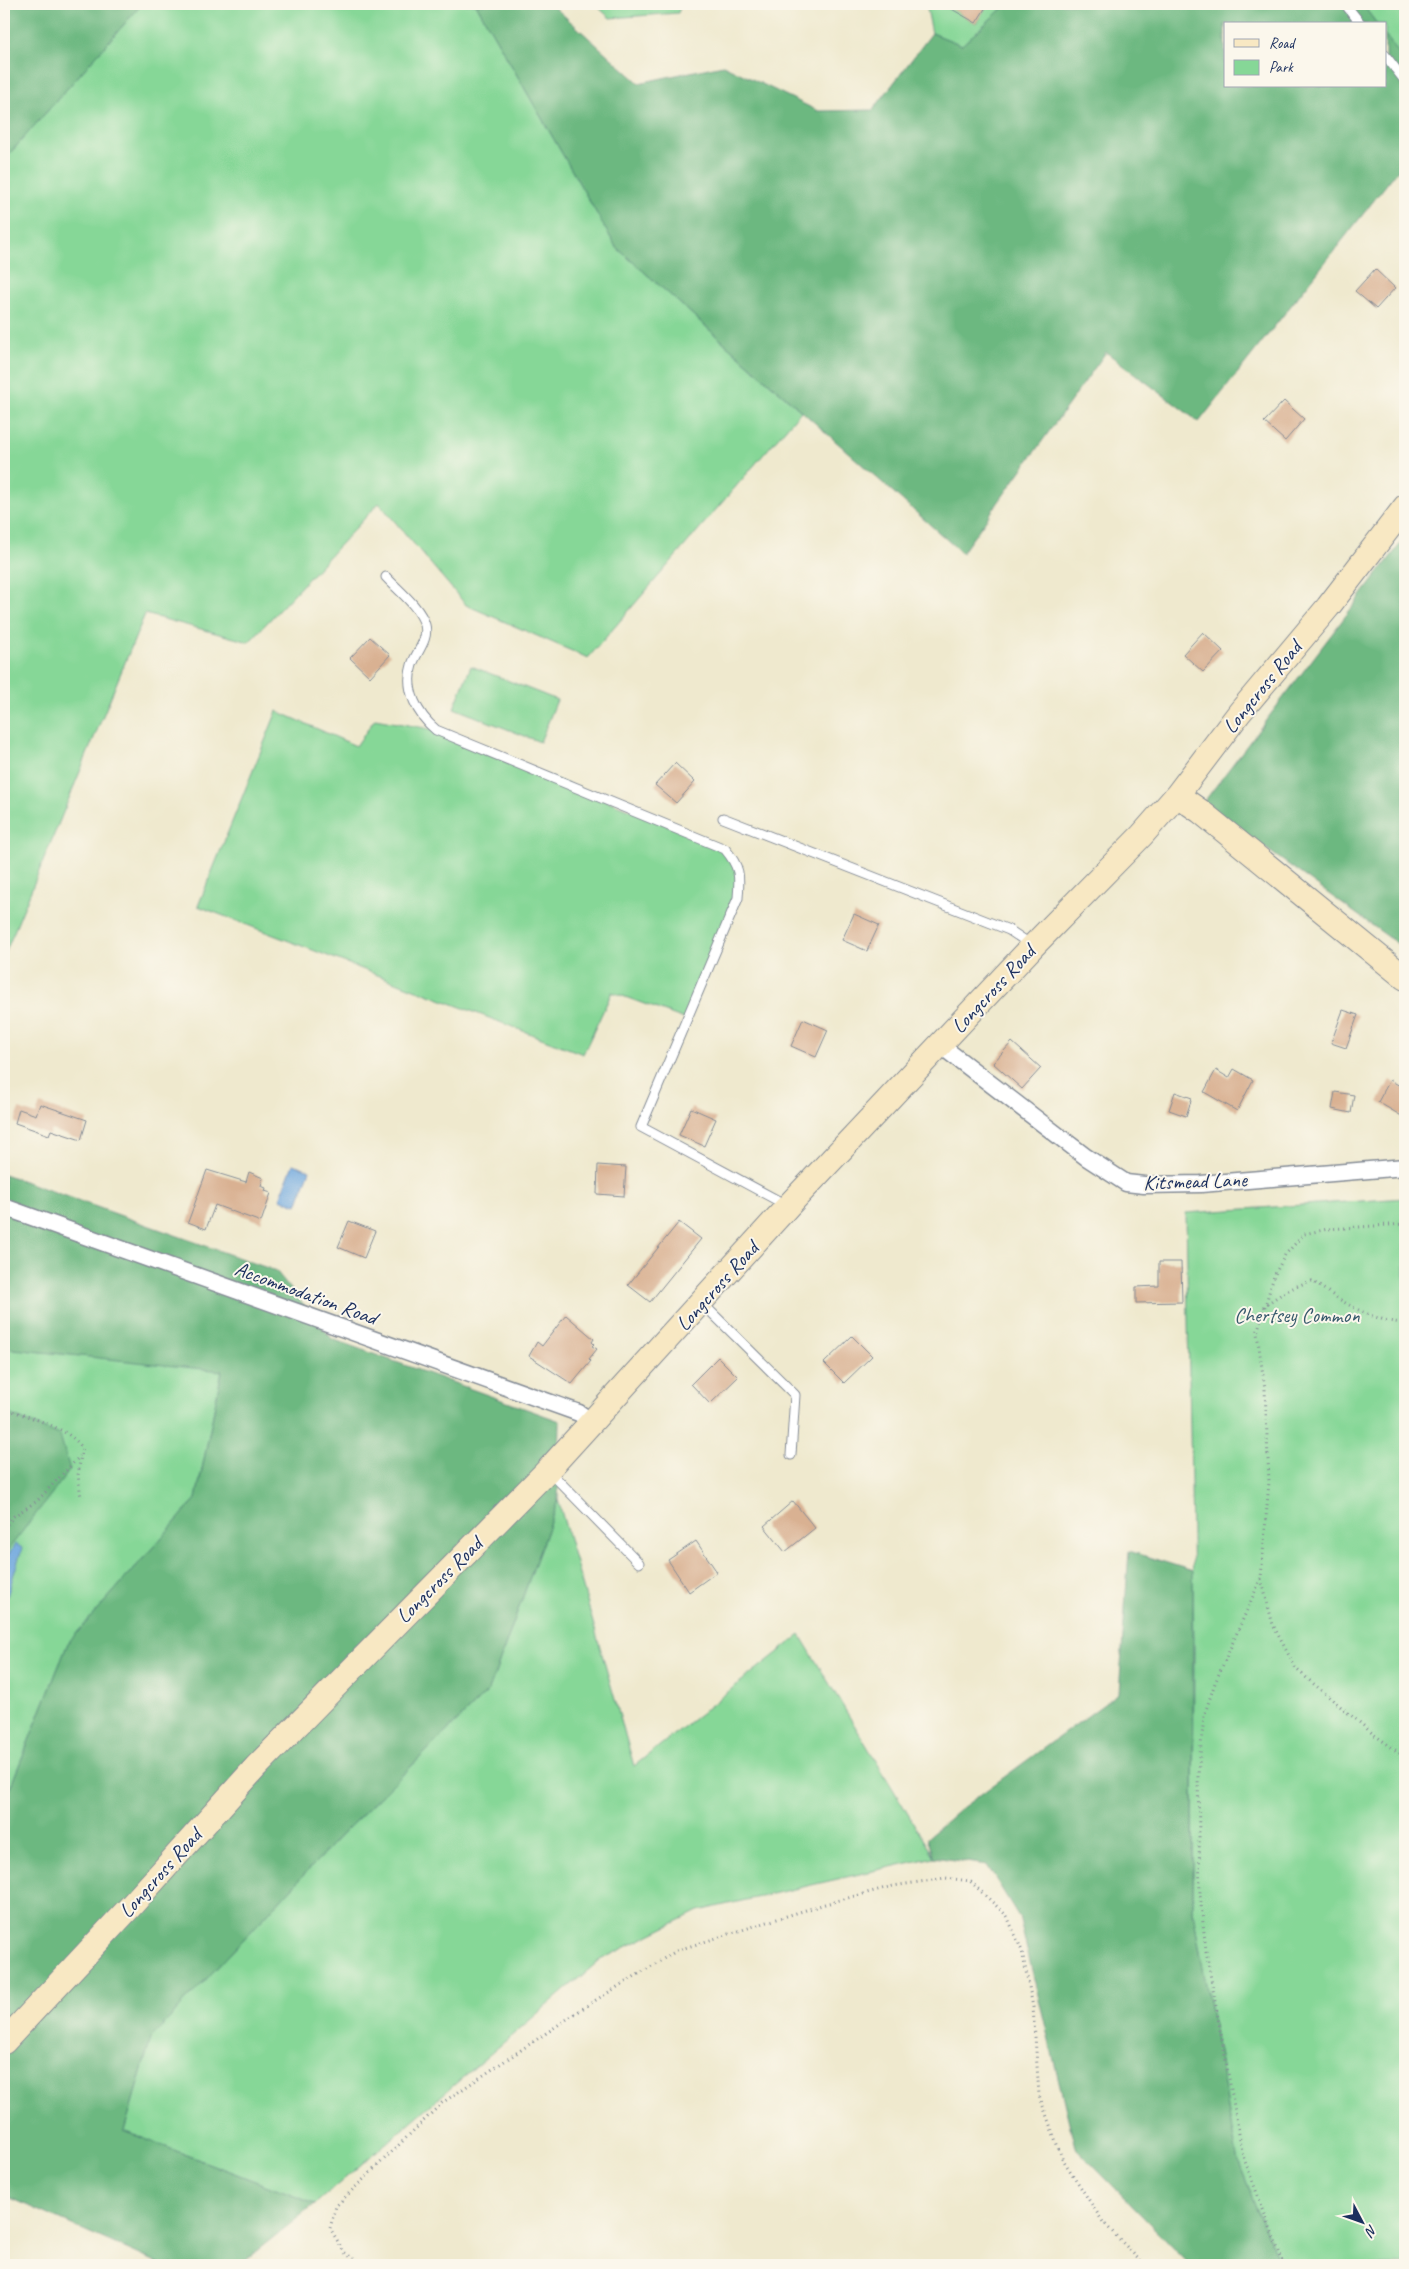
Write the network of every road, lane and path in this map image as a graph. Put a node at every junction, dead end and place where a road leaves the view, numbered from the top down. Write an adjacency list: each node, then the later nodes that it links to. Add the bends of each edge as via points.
1 (1345, 4): 2 (lane)
2 (1359, 22)
3 (1386, 56): 4 (lane)
4 (1405, 81)
5 (1405, 507): 7 (main road, Longcross Road)
6 (386, 577): 13 (lane, via 421,614 426,627 425,638 412,666 410,691 423,719 436,730 725,849 736,861 740,878 738,898 641,1127)
7 (1177, 795): 9 (main road, Longcross Road, via 1109,872); 10 (main road)
8 (723, 818): 9 (lane, via 1009,930)
9 (1033, 946): 11 (main road, Longcross Road)
10 (1405, 978)
11 (940, 1045): 12 (street, Kitsmead Lane, via 1086,1157 1126,1183 1200,1184); 13 (main road, Longcross Road)
12 (1405, 1167)
13 (788, 1206): 16 (main road, Longcross Road)
14 (4, 1207): 20 (street, Accommodation Road, via 579,1413)
15 (1405, 1224): 17 (path, via 1328,1229 1304,1234 1285,1256)
16 (702, 1303): 20 (main road, Longcross Road); 21 (lane, via 795,1395)
17 (1263, 1307): 18 (path, via 1291,1288 1312,1282 1364,1312 1392,1323); 27 (path, via 1257,1333 1265,1389 1269,1482)
18 (1405, 1323)
19 (4, 1408): 22 (path, via 64,1432 78,1441)
20 (592, 1422): 23 (main road, Longcross Road)
21 (791, 1454)
22 (81, 1455): 24 (path, via 78,1475); 25 (path, via 37,1501 14,1516)
23 (548, 1470): 26 (lane); 29 (main road, Longcross Road, via 256,1767)
24 (81, 1498)
25 (4, 1528)
26 (640, 1564)
27 (1262, 1578): 28 (path, via 1273,1625 1296,1669 1372,1734); 32 (path, via 1215,1683 1204,1716 1198,1775 1200,1895 1206,1951 1243,2156)
28 (1405, 1757)
29 (4, 2042)
30 (362, 2265): 31 (path, via 344,2252 330,2228 336,2206 442,2103 591,2004 678,1950 835,1901 893,1886 946,1878 970,1881 1007,1916 1022,1951 1033,2006 1039,2095 1062,2158 1103,2222)
31 (1144, 2265)
32 (1284, 2265)

